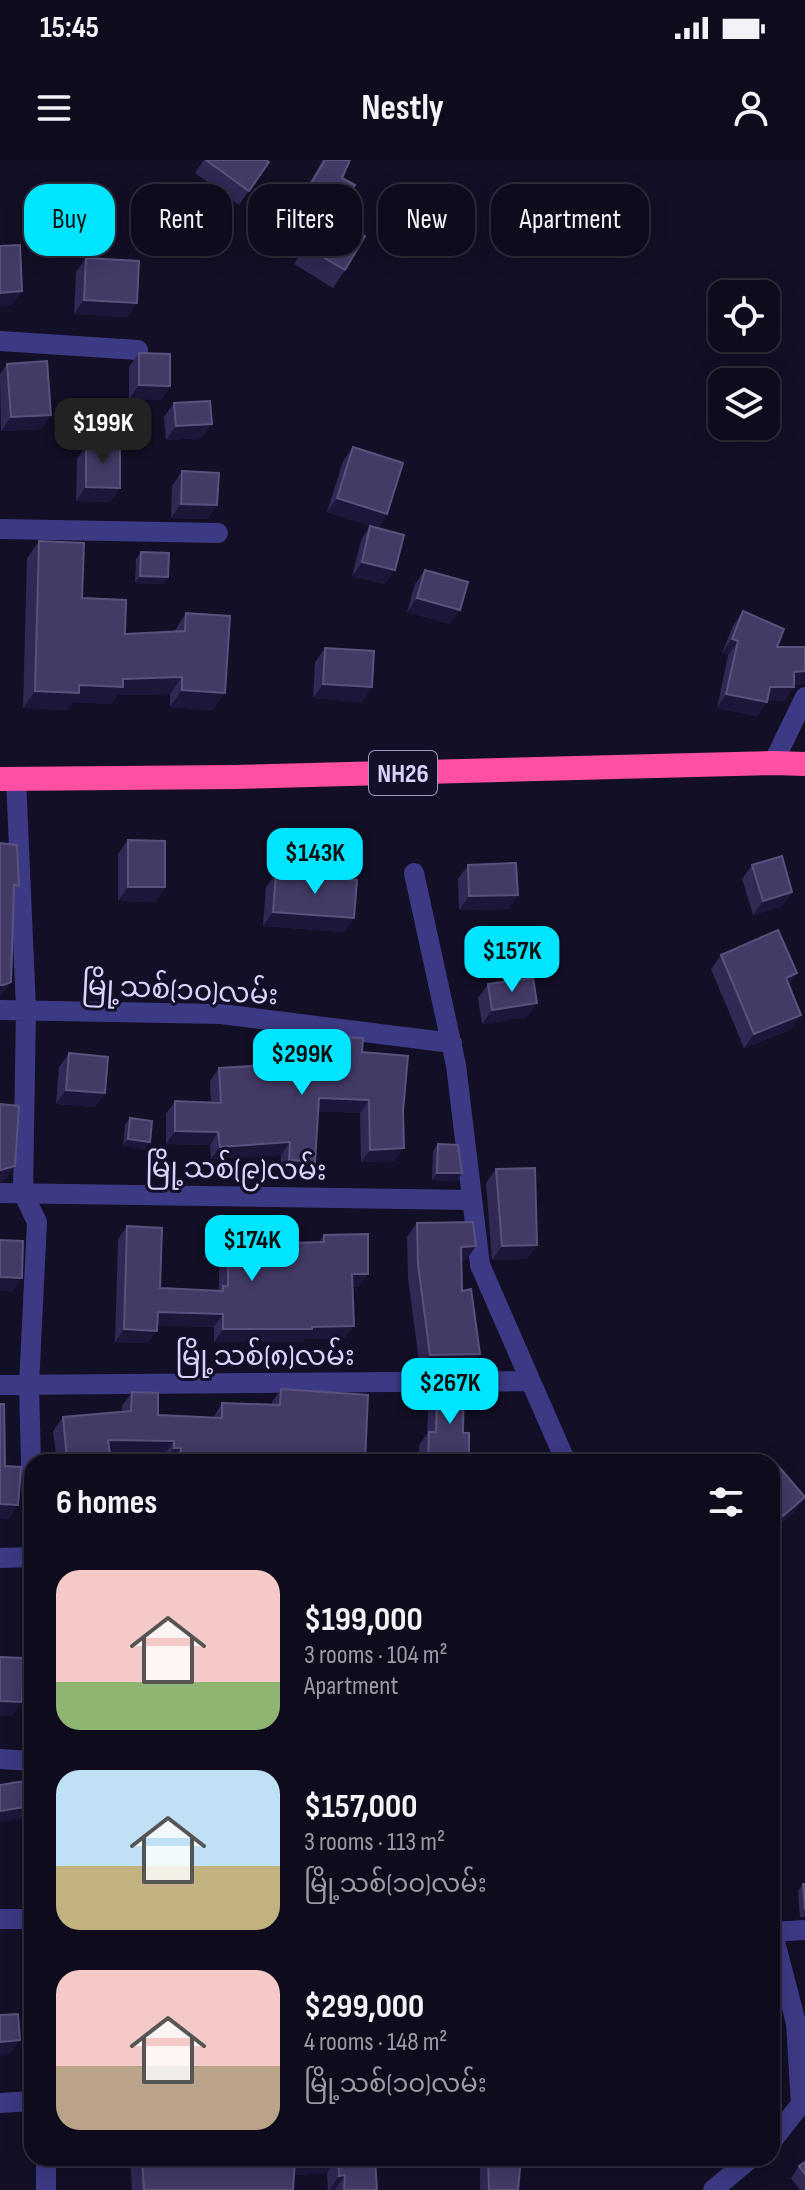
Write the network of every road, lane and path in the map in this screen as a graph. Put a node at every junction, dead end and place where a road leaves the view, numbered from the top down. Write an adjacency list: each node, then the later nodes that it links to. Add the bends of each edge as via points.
1 (0, 341): 2 (street)
2 (138, 350)
3 (0, 529): 4 (street)
4 (218, 533)
5 (805, 697): 6 (street)
6 (773, 763): 7 (highway, NH26); 8 (highway, NH26)
7 (805, 764)
8 (8, 779): 10 (street)
9 (414, 873): 12 (street)
10 (26, 1009): 11 (street, မြို့သစ်(၁၀)လမ်း); 12 (street, မြို့သစ်(၁၀)လမ်း, via 221,1014); 14 (street)
11 (0, 1010)
12 (452, 1043): 15 (street)
13 (0, 1193): 14 (street, မြို့သစ်(၉)လမ်း)
14 (23, 1193): 15 (street, မြို့သစ်(၉)လမ်း); 18 (street, via 37,1222)
15 (472, 1200): 16 (street, via 480,1265)
16 (530, 1381): 18 (street, မြို့သစ်(၈)လမ်း); 20 (street)
17 (0, 1385): 18 (street, မြို့သစ်(၈)လမ်း)
18 (29, 1385): 19 (street)
19 (31, 1454)
20 (562, 1454)
21 (24, 1557): 22 (street)
22 (0, 1558)
23 (0, 1759): 24 (street)
24 (24, 1760)
25 (0, 1919): 26 (street)
26 (24, 1919)
27 (805, 1930): 28 (street)
28 (780, 1931)
29 (780, 1962): 32 (street, via 796,2023 801,2104)
30 (24, 2102): 31 (street)
31 (0, 2103)
32 (780, 2131)
33 (46, 2166): 35 (street)
34 (742, 2166): 36 (street)
35 (46, 2190)
36 (713, 2190)

